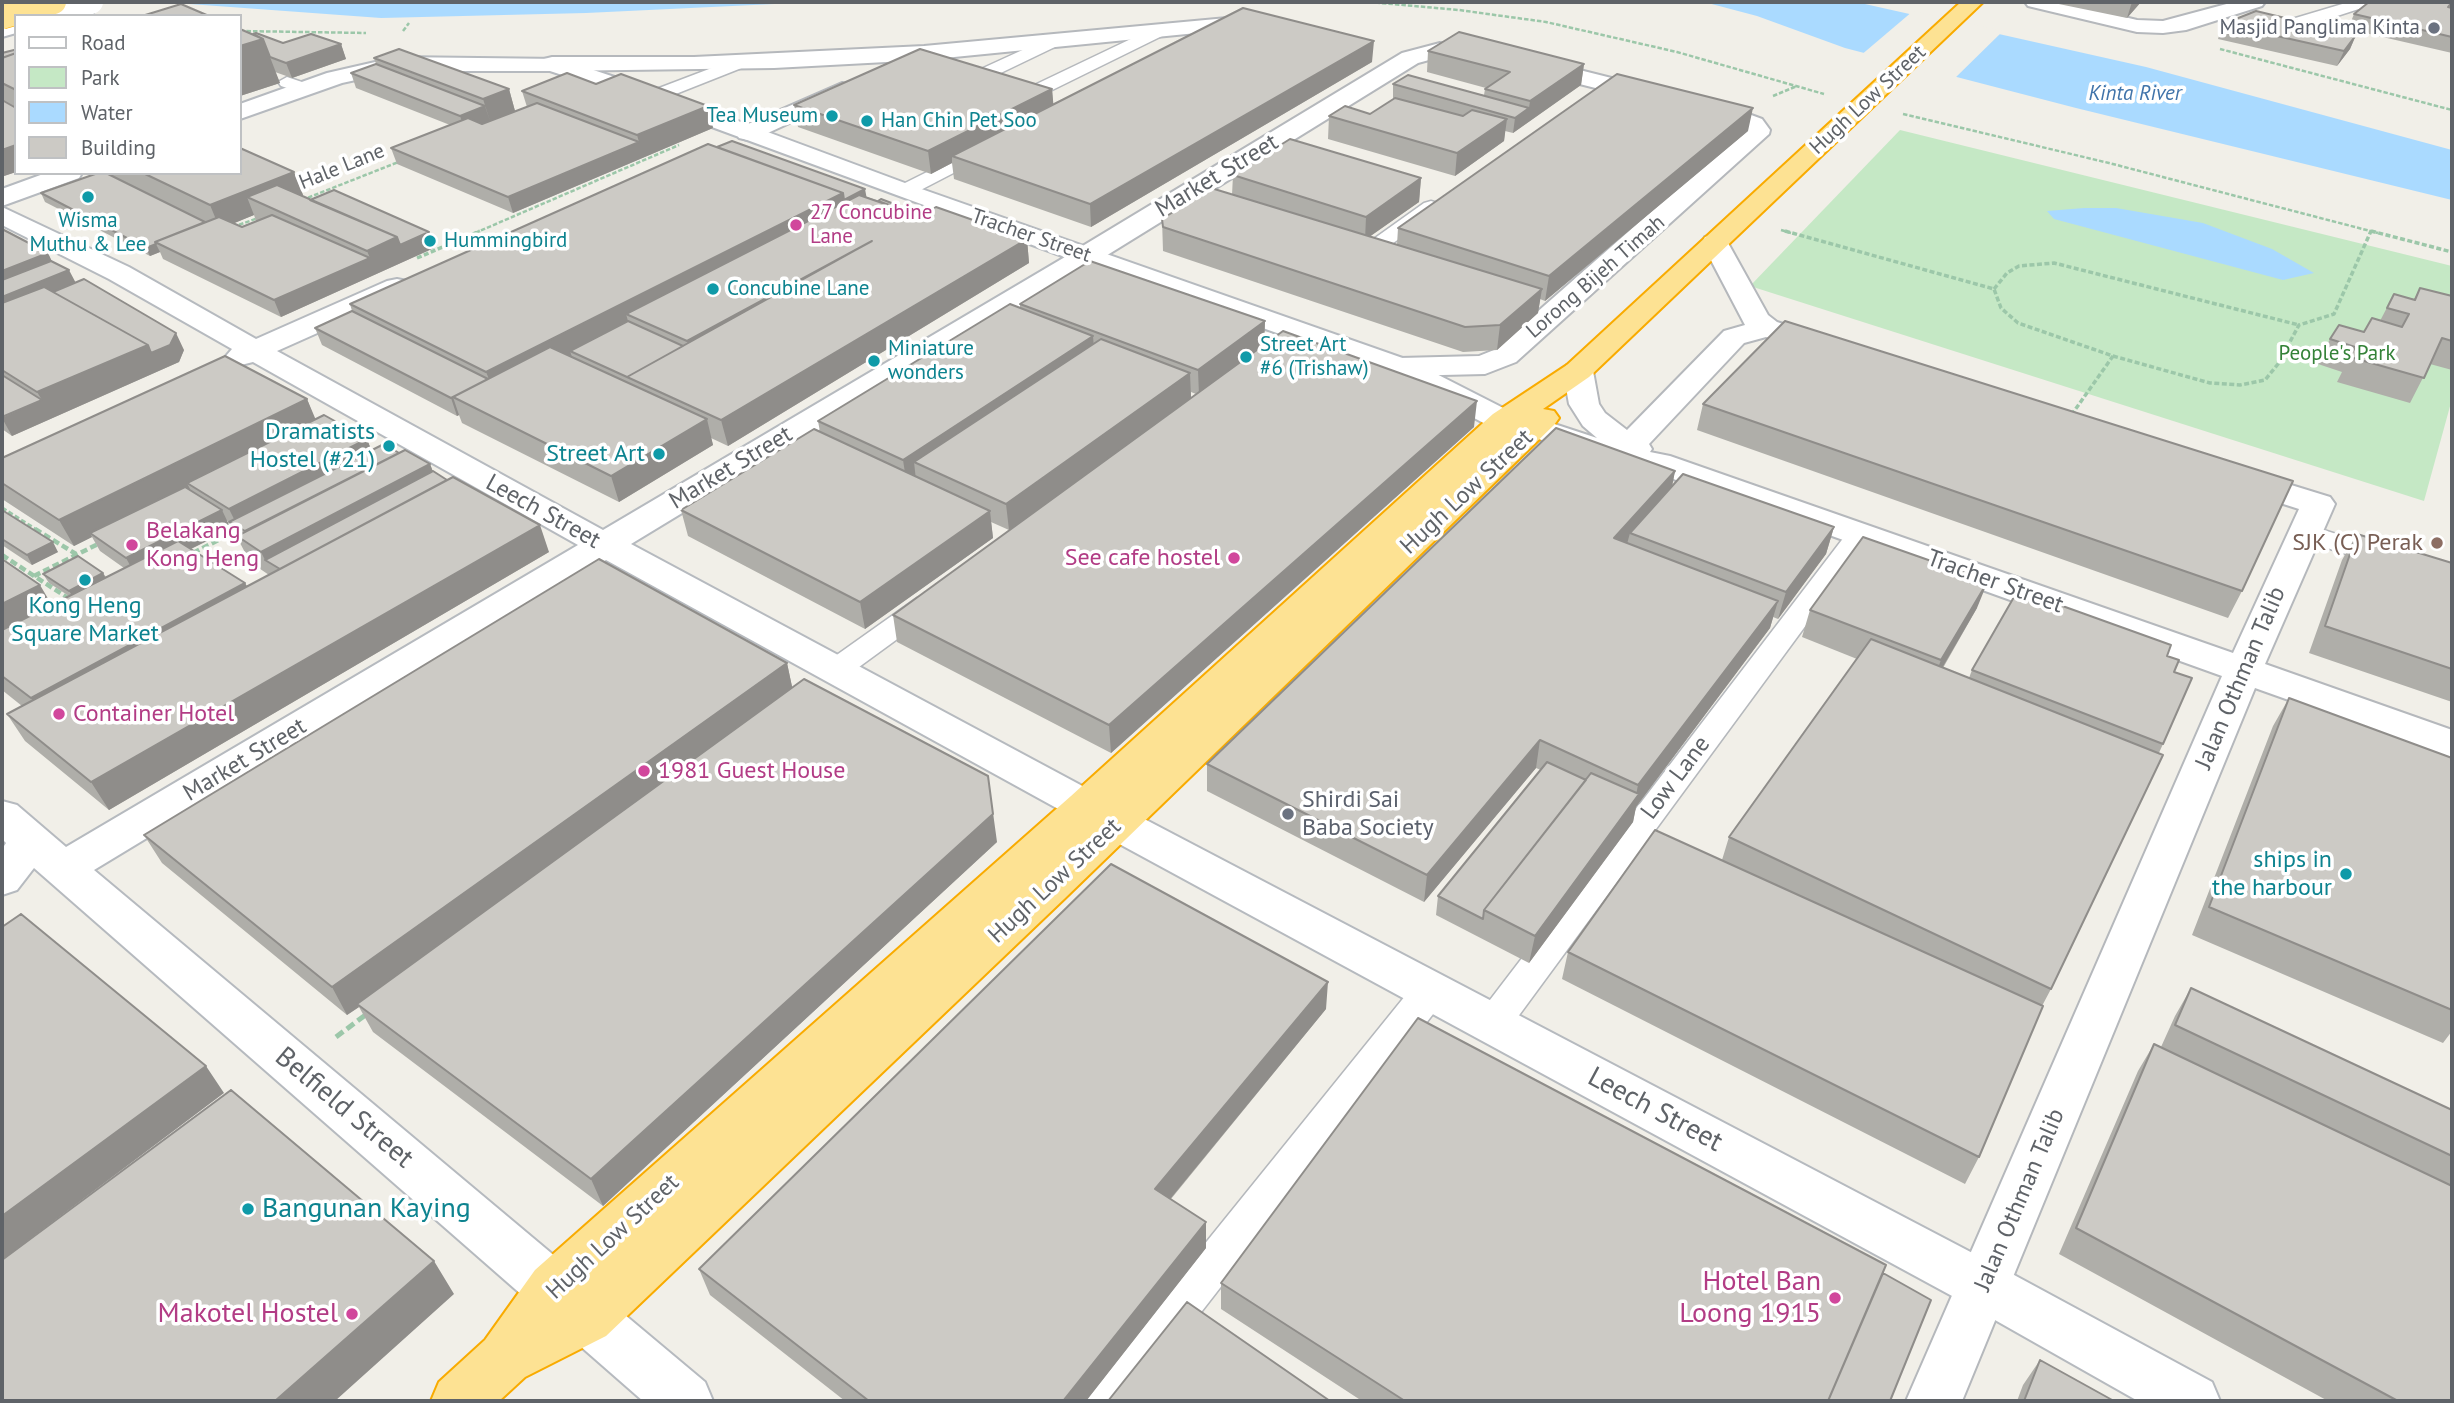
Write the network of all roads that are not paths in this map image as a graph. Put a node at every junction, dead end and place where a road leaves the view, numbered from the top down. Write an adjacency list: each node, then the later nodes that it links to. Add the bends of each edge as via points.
1 (54, 2): 8 (highway, bridge)
2 (91, 2): 7 (street, bridge)
3 (1973, 2): 38 (highway, Hugh Low Street)
4 (2035, 2): 5 (street, via 2149,27 2178,25)
5 (2255, 2)
6 (2365, 2): 10 (lane)
7 (58, 14)
8 (2, 17)
9 (1227, 24): 11 (street); 12 (street); 14 (lane)
10 (2288, 26)
11 (1158, 31): 13 (street); 22 (lane)
12 (1283, 35)
13 (1053, 41): 15 (street); 20 (lane)
14 (1191, 43)
15 (918, 56): 17 (street); 20 (lane); 28 (street)
16 (1373, 58): 19 (street)
17 (738, 62): 18 (street); 23 (lane)
18 (552, 64): 23 (street, Tracher Street); 26 (street, via 397,64 296,86)
19 (1398, 65): 21 (street, Market Street, via 1440,50 1476,51); 33 (street, Market Street)
20 (963, 74): 22 (lane)
21 (1605, 83): 24 (lane); 27 (street, Market Street)
22 (1016, 90): 25 (lane)
23 (652, 97): 28 (street, Tracher Street)
24 (1582, 99)
25 (1056, 102)
26 (242, 111)
27 (1754, 124): 50 (street, Lorong Bijeh Timah, via 1757,134 1543,309 1505,356 1485,365)
28 (737, 129): 30 (street); 32 (street, Tracher Street)
29 (1010, 137): 32 (lane)
30 (711, 149)
31 (64, 175): 35 (street)
32 (904, 191): 41 (street, Tracher Street)
33 (1187, 193): 36 (lane); 41 (street, Market Street)
34 (1448, 194): 40 (lane)
35 (2, 198)
36 (1213, 202)
37 (2, 215): 47 (street, Leech Street)
38 (1715, 243): 44 (street, via 1748,308); 51 (highway, Hugh Low Street)
39 (1342, 244): 40 (lane)
40 (1368, 252): 42 (lane)
41 (1086, 256): 45 (street, Tracher Street); 57 (street, Market Street)
42 (1393, 260)
43 (412, 270): 47 (street)
44 (1767, 328): 48 (street); 53 (street, via 1734,337)
45 (1300, 331): 46 (lane); 50 (street, Tracher Street)
46 (1277, 347)
47 (257, 349): 49 (street); 57 (street, Leech Street)
48 (1858, 357)
49 (219, 366)
50 (1400, 367): 52 (street, Tracher Street)
51 (1578, 371): 52 (highway, Hugh Low Street); 53 (street, via 1584,404 1594,419)
52 (1520, 424): 53 (street, Tracher Street, via 1605,452); 63 (highway, Hugh Low Street)
53 (1645, 454): 56 (street, Tracher Street)
54 (2212, 470): 55 (street, Jalan Othman Talib, via 2318,503)
55 (2305, 532): 58 (lane); 60 (street, Jalan Othman Talib)
56 (1860, 534): 60 (street, Tracher Street); 67 (lane, Low Lane)
57 (603, 545): 61 (street, Leech Street); 64 (street, Market Street)
58 (2452, 580)
59 (950, 587): 61 (lane)
60 (2244, 670): 62 (street, Tracher Street); 68 (street, Jalan Othman Talib)
61 (834, 671): 63 (street, Leech Street)
62 (2452, 744)
63 (1101, 815): 66 (street, Leech Street); 69 (highway, Hugh Low Street)
64 (32, 842): 65 (street); 69 (street, Belfield Street)
65 (2, 879)
66 (1431, 990): 67 (street, Leech Street); 72 (lane, via 1199,1314)
67 (1493, 1023): 68 (street, Leech Street)
68 (1984, 1286): 73 (street, Jalan Othman Talib); 74 (street, Leech Street)
69 (570, 1302): 70 (highway, Hugh Low Street); 71 (street, Belfield Street)
70 (460, 1401)
71 (685, 1401)
72 (1105, 1401)
73 (1934, 1401)
74 (2192, 1401)

